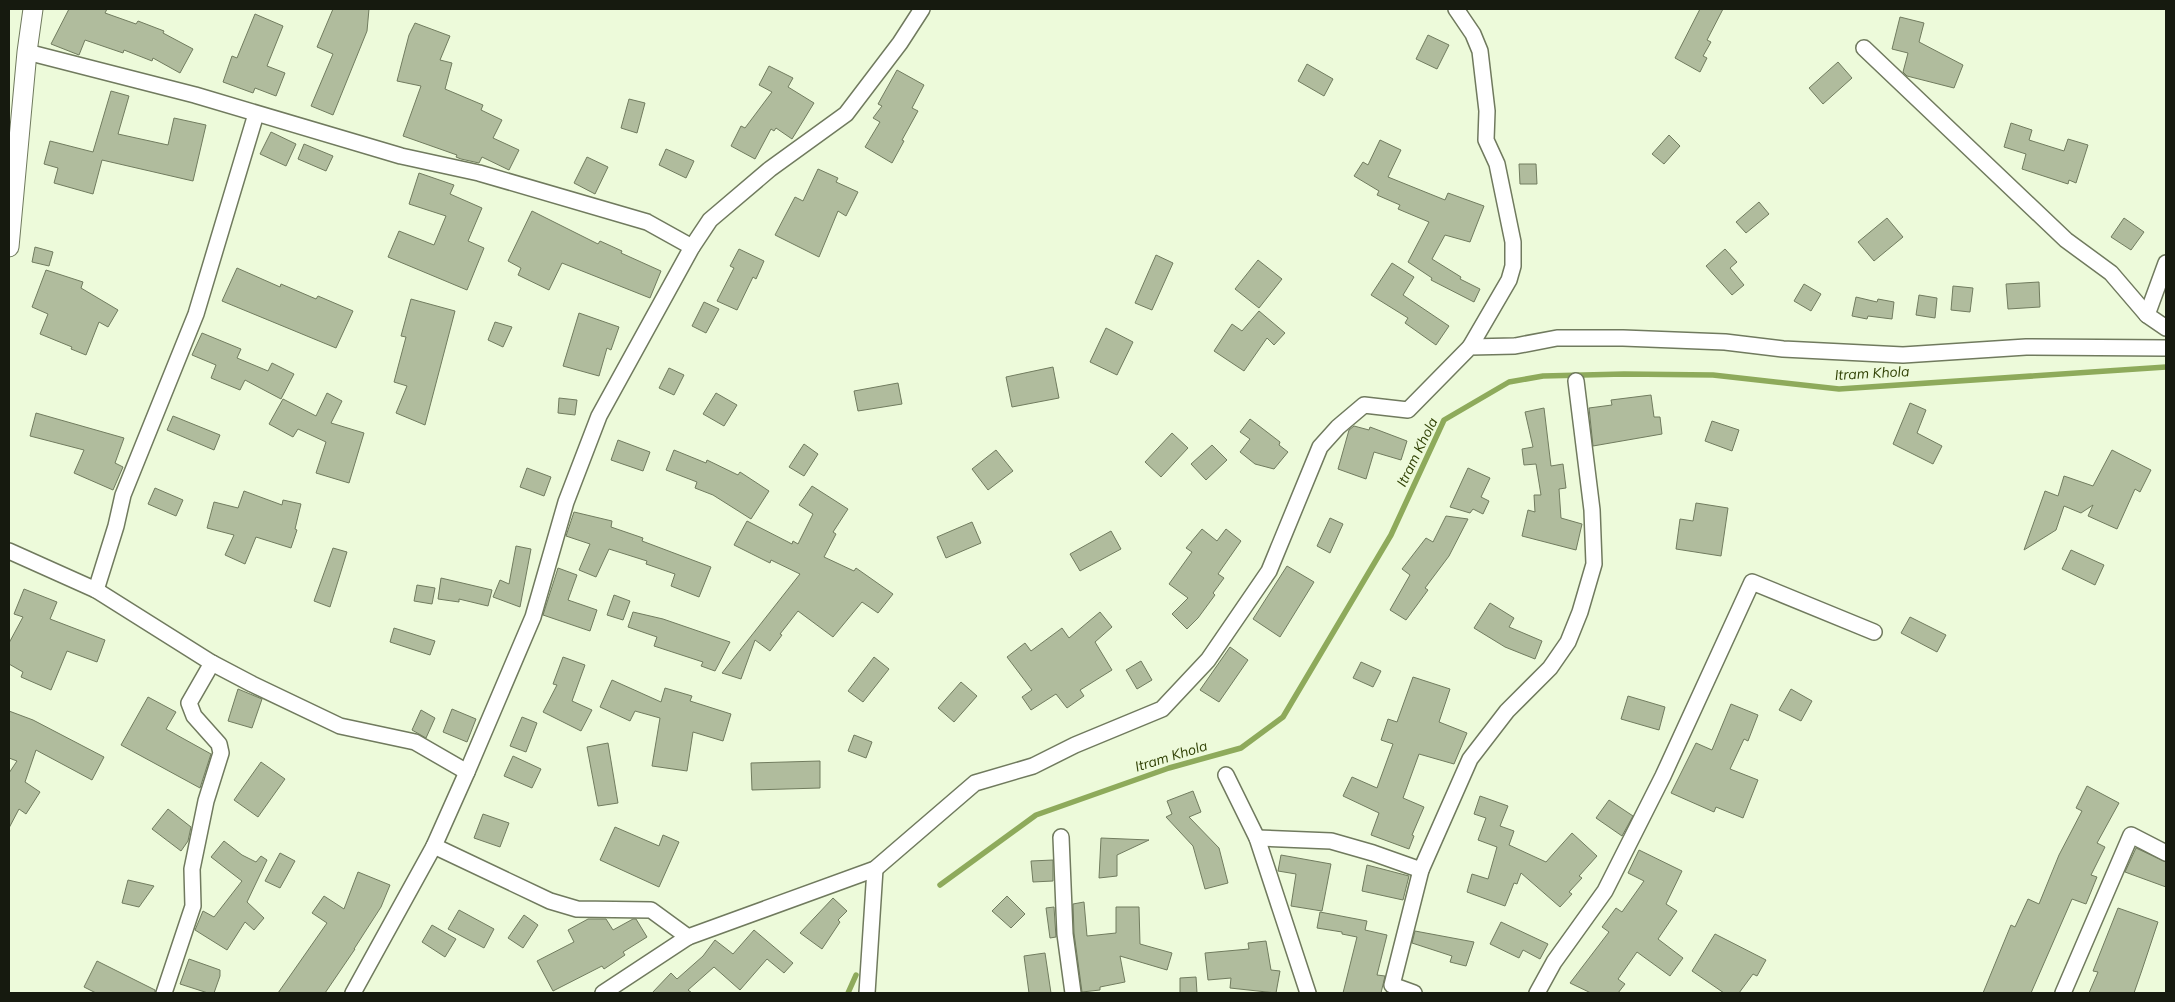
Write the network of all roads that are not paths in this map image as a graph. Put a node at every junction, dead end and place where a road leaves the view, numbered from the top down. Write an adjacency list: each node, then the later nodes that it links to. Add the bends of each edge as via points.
1 (33, 9): 5 (street)
2 (922, 9): 8 (street, via 846,114 770,169 710,220)
3 (1456, 9): 12 (street, via 1480,51 1487,111 1486,140 1497,164 1513,242 1513,266 1509,280)
4 (1864, 48): 10 (street, via 2066,240 2111,273)
5 (27, 52): 6 (street); 7 (street)
6 (256, 114): 8 (street, via 401,156 479,173 647,222); 16 (street, via 196,314 123,495)
7 (9, 247)
8 (692, 247): 19 (street, via 599,416 566,502 533,617)
9 (2166, 262): 10 (street)
10 (2147, 315): 11 (street)
11 (2166, 328)
12 (1470, 347): 13 (street, via 1515,346 1557,338 1623,338 1903,354 2026,347); 25 (street, via 1408,410 1364,406 1320,447 1269,571 1208,660 1162,709 1033,766 975,783)
13 (2166, 348)
14 (1576, 381): 26 (street, via 1592,510 1594,564 1580,612 1568,642 1550,668 1507,711 1470,759)
15 (9, 551): 16 (street)
16 (96, 590): 18 (street)
17 (1874, 632): 35 (street, via 1752,582 1663,776 1605,891 1554,962)
18 (212, 663): 19 (street, via 340,726 415,742); 28 (street, via 189,703 194,716 219,744 222,753 206,801 192,869 193,906)
19 (467, 772): 23 (street)
20 (1226, 775): 22 (street)
21 (1061, 837): 32 (street, via 1065,934)
22 (1257, 838): 26 (street, via 1331,841); 33 (street)
23 (434, 846): 27 (street, via 550,901 577,908 651,910); 29 (street)
24 (2166, 853): 36 (street, via 2131,835)
25 (875, 869): 27 (street); 31 (street)
26 (1422, 870): 34 (street, via 1392,985)
27 (688, 937): 30 (street)
28 (164, 993)
29 (353, 993)
30 (603, 993)
31 (867, 993)
32 (1072, 993)
33 (1308, 993)
34 (1414, 993)
35 (1537, 993)
36 (2063, 993)

